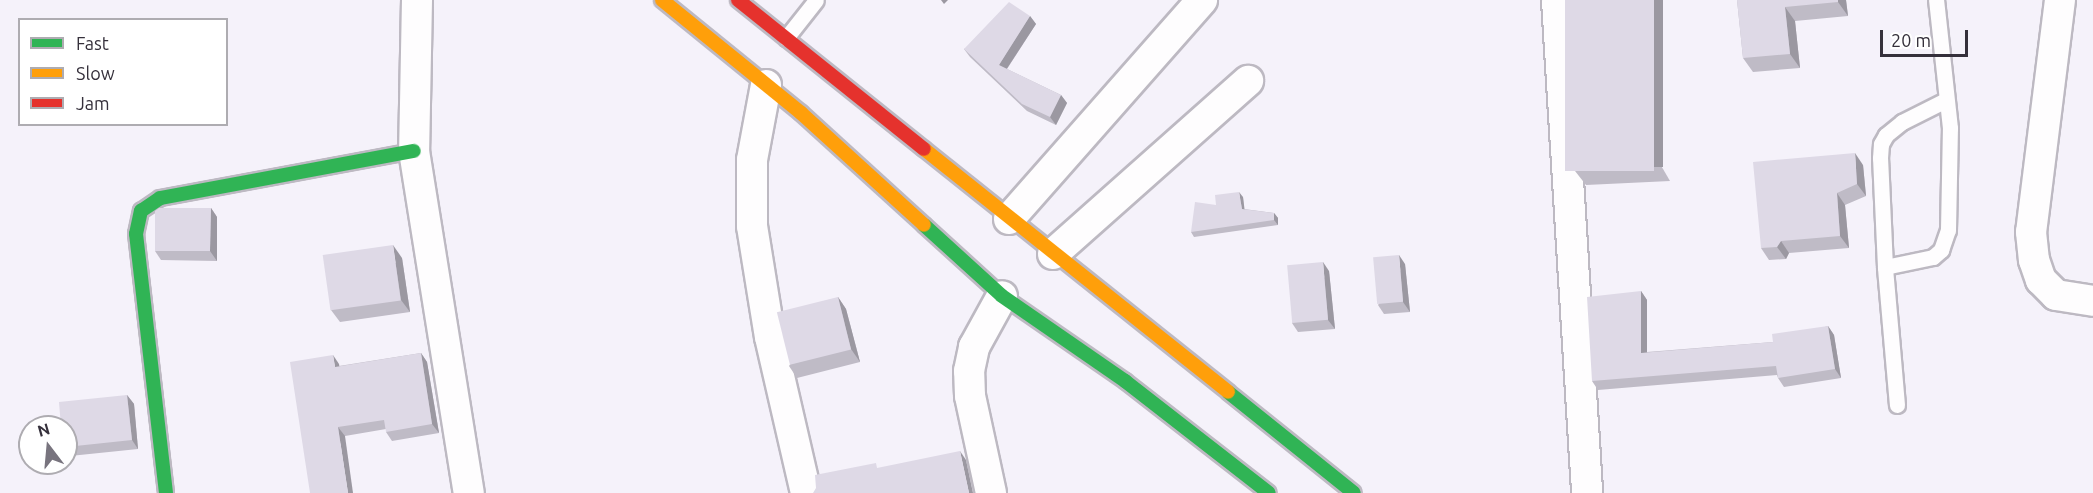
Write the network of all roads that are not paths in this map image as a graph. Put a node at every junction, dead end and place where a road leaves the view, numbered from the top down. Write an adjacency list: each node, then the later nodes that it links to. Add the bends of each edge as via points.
1 (417, 0): 13 (street)
2 (662, 0): 11 (main road)
3 (738, 0): 9 (main road)
4 (816, 0): 9 (lane)
5 (1202, 0): 14 (street)
6 (1557, 0): 26 (street)
7 (1936, 0): 12 (lane)
8 (2060, 0): 18 (street, via 2031,232 2034,260 2042,280 2056,295)
9 (786, 38): 14 (main road)
10 (1248, 81): 15 (street)
11 (766, 85): 17 (main road); 22 (street, via 752,160 752,226 770,337)
12 (1946, 100): 16 (lane, via 1902,122 1881,144); 16 (lane, via 1950,128 1946,240 1933,257)
13 (414, 151): 20 (main road, via 160,198 141,211 136,234); 21 (street)
14 (1009, 219): 15 (main road)
15 (1053, 254): 25 (main road)
16 (1885, 267): 19 (lane)
17 (1002, 296): 23 (street, via 974,346 969,370 970,396); 24 (main road, via 1125,381)
18 (2093, 301)
19 (1897, 405)
20 (166, 493)
21 (469, 493)
22 (806, 493)
23 (991, 493)
24 (1269, 493)
25 (1354, 493)
26 (1587, 493)

